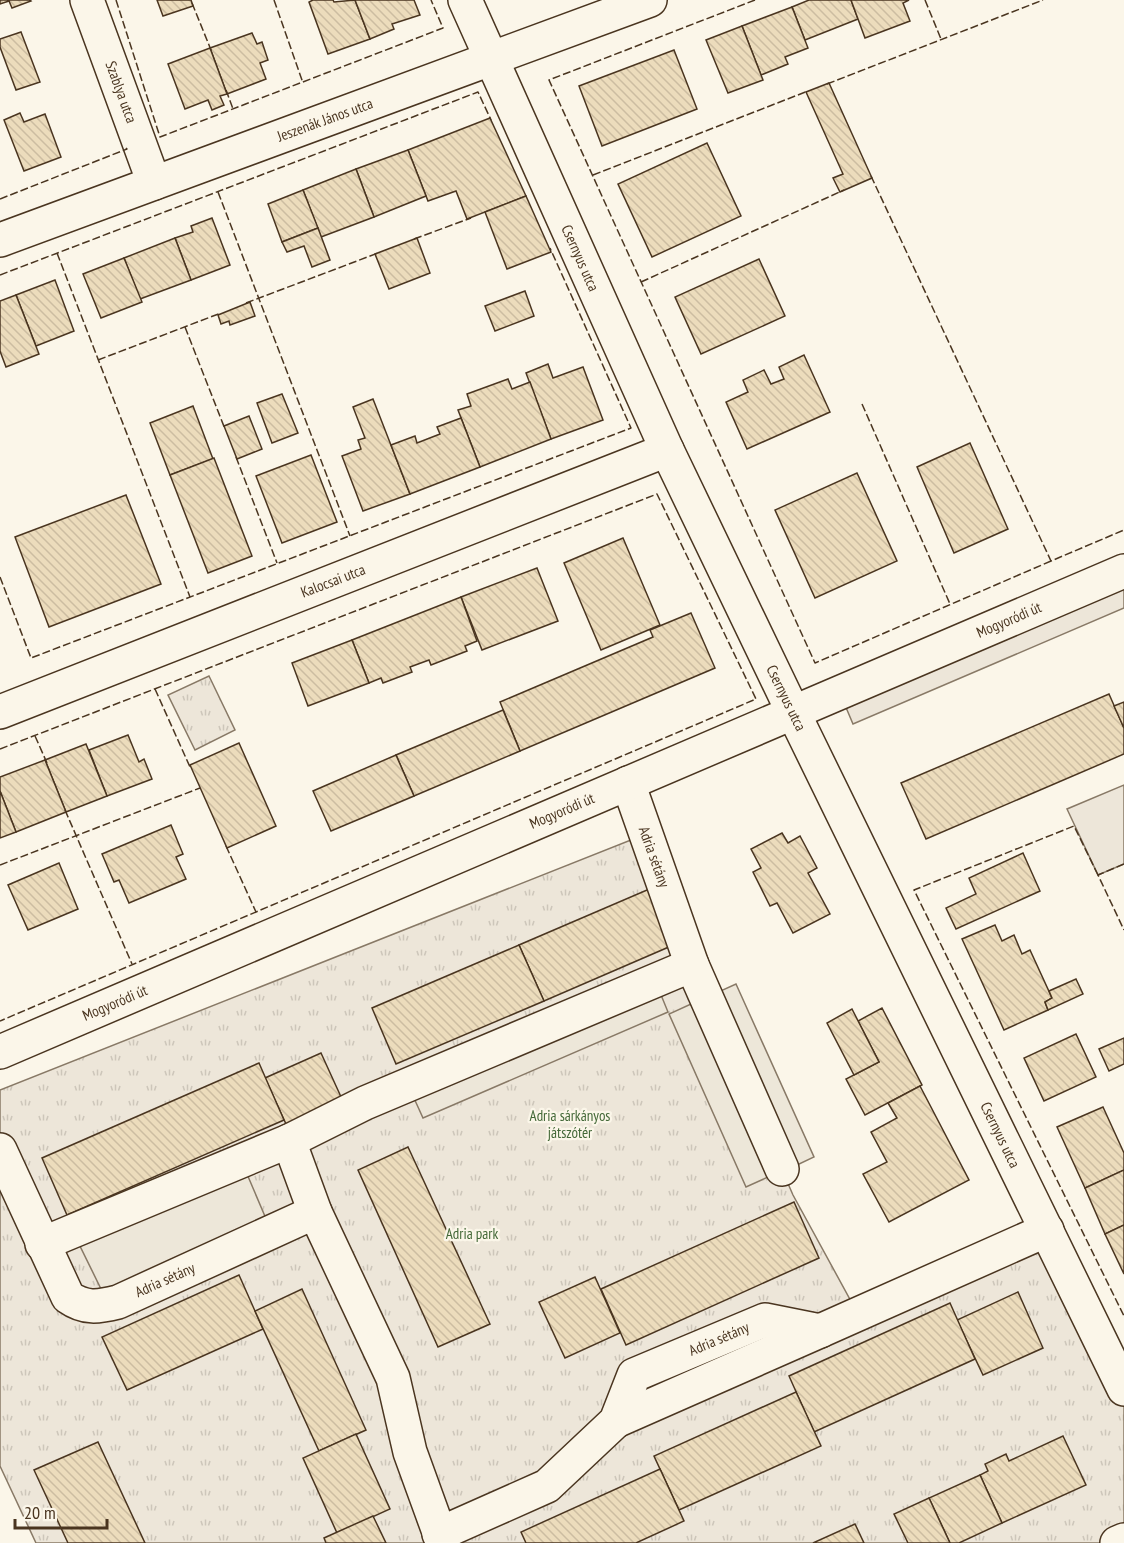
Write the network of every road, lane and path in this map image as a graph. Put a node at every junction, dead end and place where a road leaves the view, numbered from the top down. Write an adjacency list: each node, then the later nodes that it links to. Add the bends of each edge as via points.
1 (87, 0): 5 (street, Szablya utca)
2 (465, 0): 4 (street, Csernyus utca)
3 (650, 0): 4 (street, Jeszenák János utca)
4 (490, 59): 5 (street, Jeszenák János utca); 7 (street, Csernyus utca)
5 (154, 183): 6 (street, Jeszenák János utca)
6 (0, 240)
7 (667, 450): 9 (street, Kalocsai utca); 10 (street, Csernyus utca)
8 (1124, 570): 10 (street, Mogyoródi út)
9 (0, 712)
10 (793, 712): 11 (street, Mogyoródi út); 18 (street, Csernyus utca)
11 (628, 783): 12 (street, Adria sétány); 13 (street, Mogyoródi út)
12 (692, 965): 14 (street, via 365,1103); 16 (street, Adria sétány)
13 (0, 1052)
14 (289, 1141): 17 (street, Adria sétány); 19 (street)
15 (0, 1150): 19 (street, Adria sétány)
16 (782, 1169)
17 (315, 1212): 19 (street, Adria sétány, via 118,1302 95,1308 77,1304 68,1297); 21 (street, Adria sétány, via 393,1378 410,1452)
18 (1047, 1230): 20 (street, Csernyus utca); 21 (street, Adria sétány, via 820,1331 765,1320 634,1375 616,1421 547,1486)
19 (42, 1244)
20 (1124, 1389)
21 (441, 1539)
22 (1124, 1540): 23 (street)
23 (1117, 1543)

